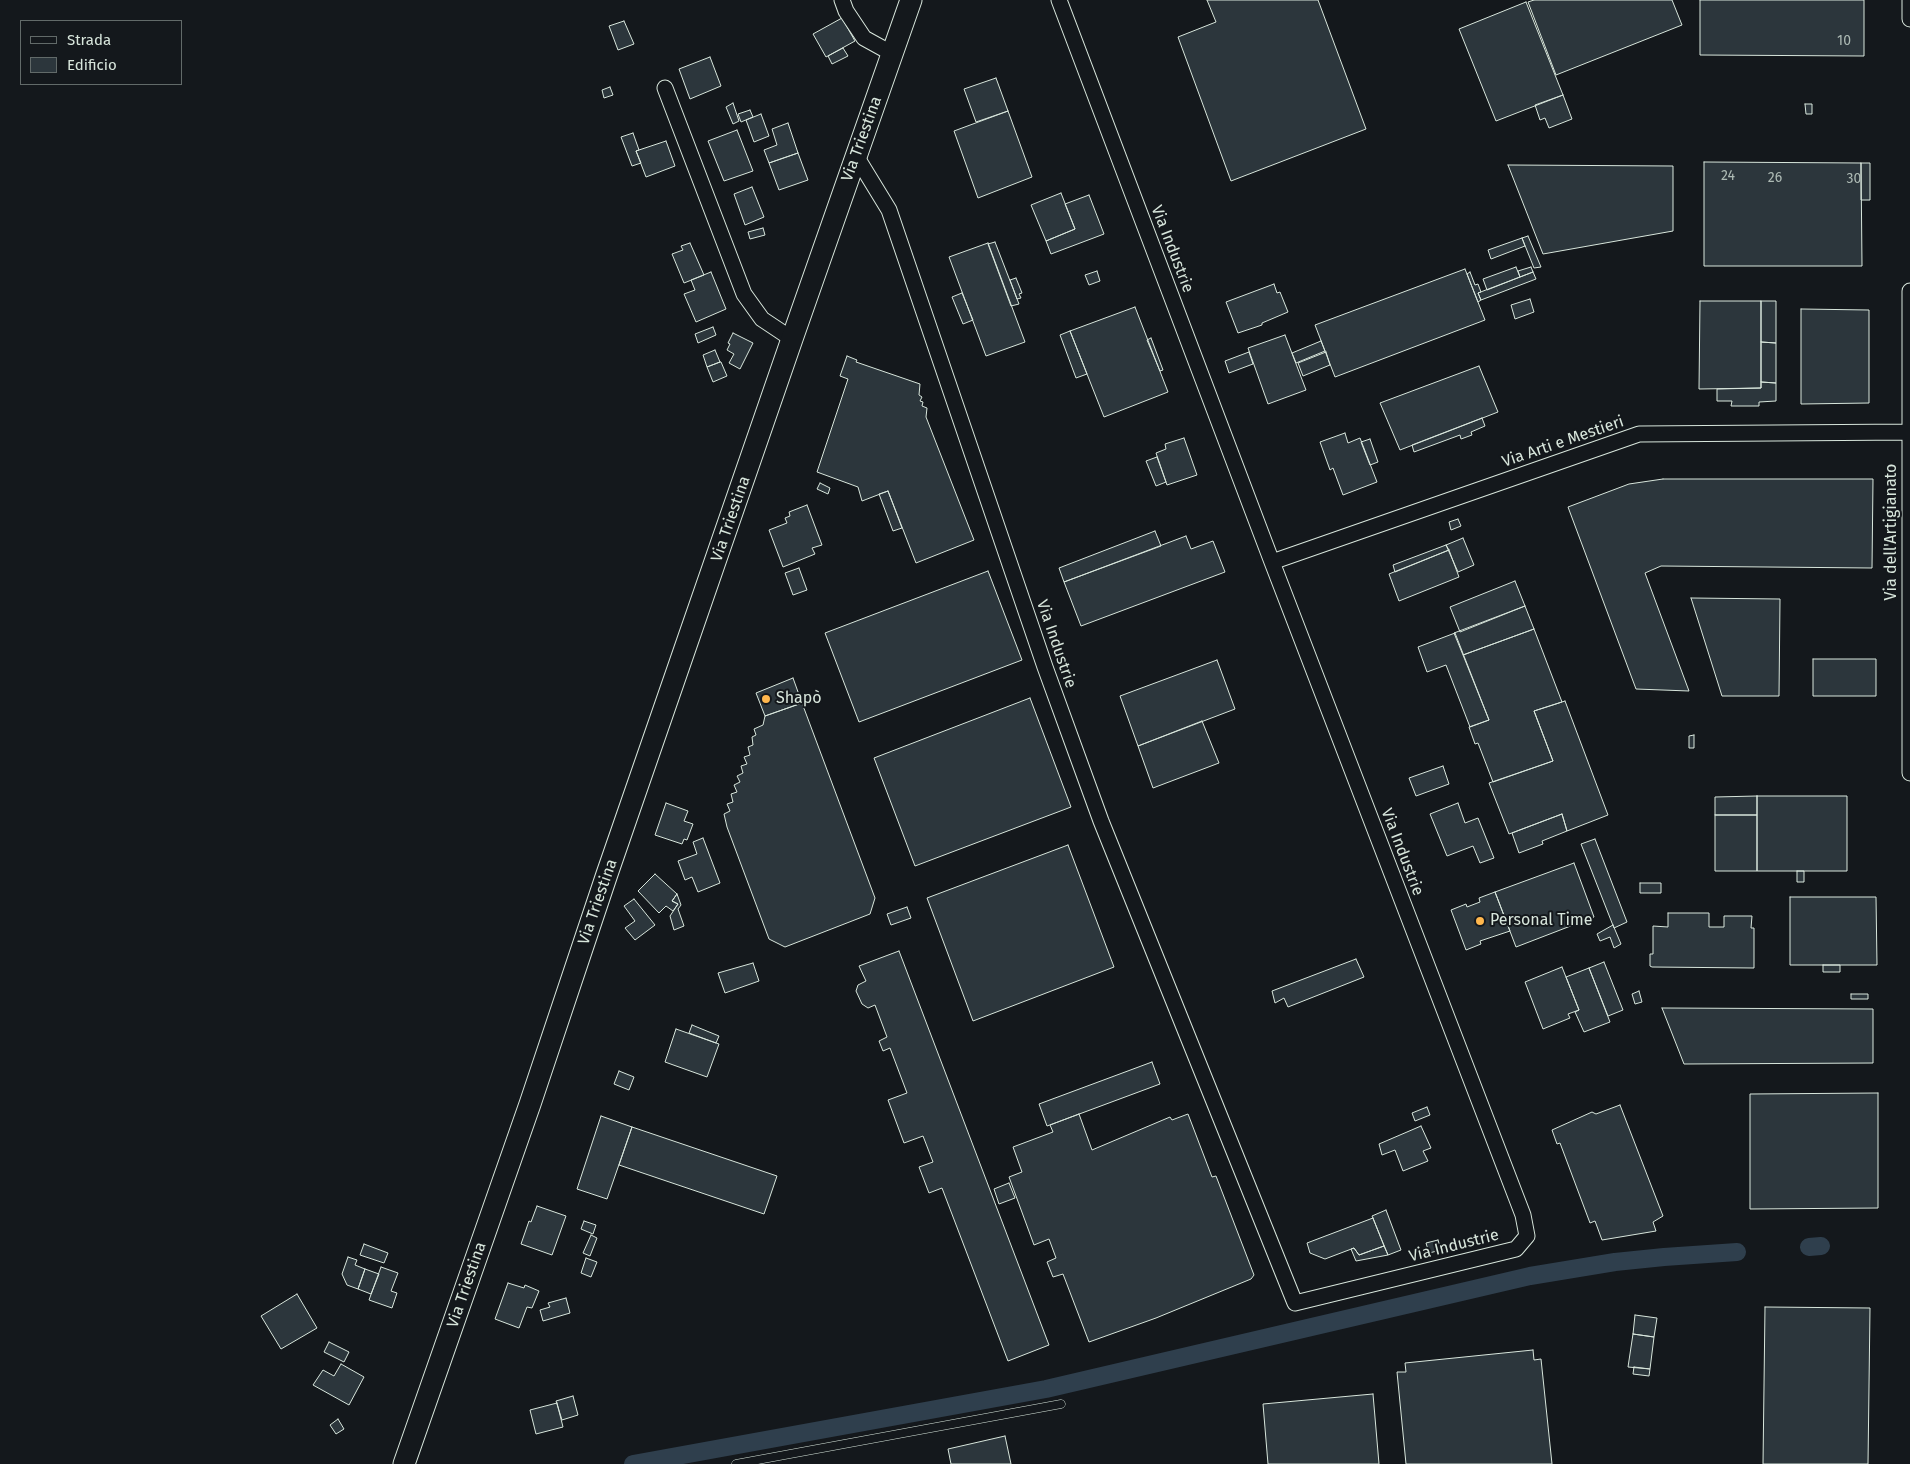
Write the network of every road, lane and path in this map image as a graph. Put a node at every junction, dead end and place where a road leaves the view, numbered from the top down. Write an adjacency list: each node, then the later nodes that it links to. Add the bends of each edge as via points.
1 (842, 0): 6 (street, via 864,38)
2 (911, 0): 6 (main road, Via Triestina)
3 (1059, 0): 12 (street, Via Industrie)
4 (1910, 0): 5 (street)
5 (1910, 19)
6 (893, 54): 8 (main road, Via Triestina)
7 (665, 88): 10 (street, via 744,294 762,319)
8 (856, 156): 10 (main road, Via Triestina); 12 (street, Via Industrie, via 889,210 1101,821 1295,1303 1516,1249 1527,1236 1523,1215)
9 (1910, 291): 11 (street, Via dell'Artigianato)
10 (792, 339): 15 (main road, Via Triestina)
11 (1909, 432): 12 (street, Via Arti e Mestieri, via 1640,434); 13 (street, Via dell'Artigianato)
12 (1272, 562)
13 (1910, 773)
14 (1061, 1404): 16 (lane)
15 (404, 1464)
16 (736, 1464)

